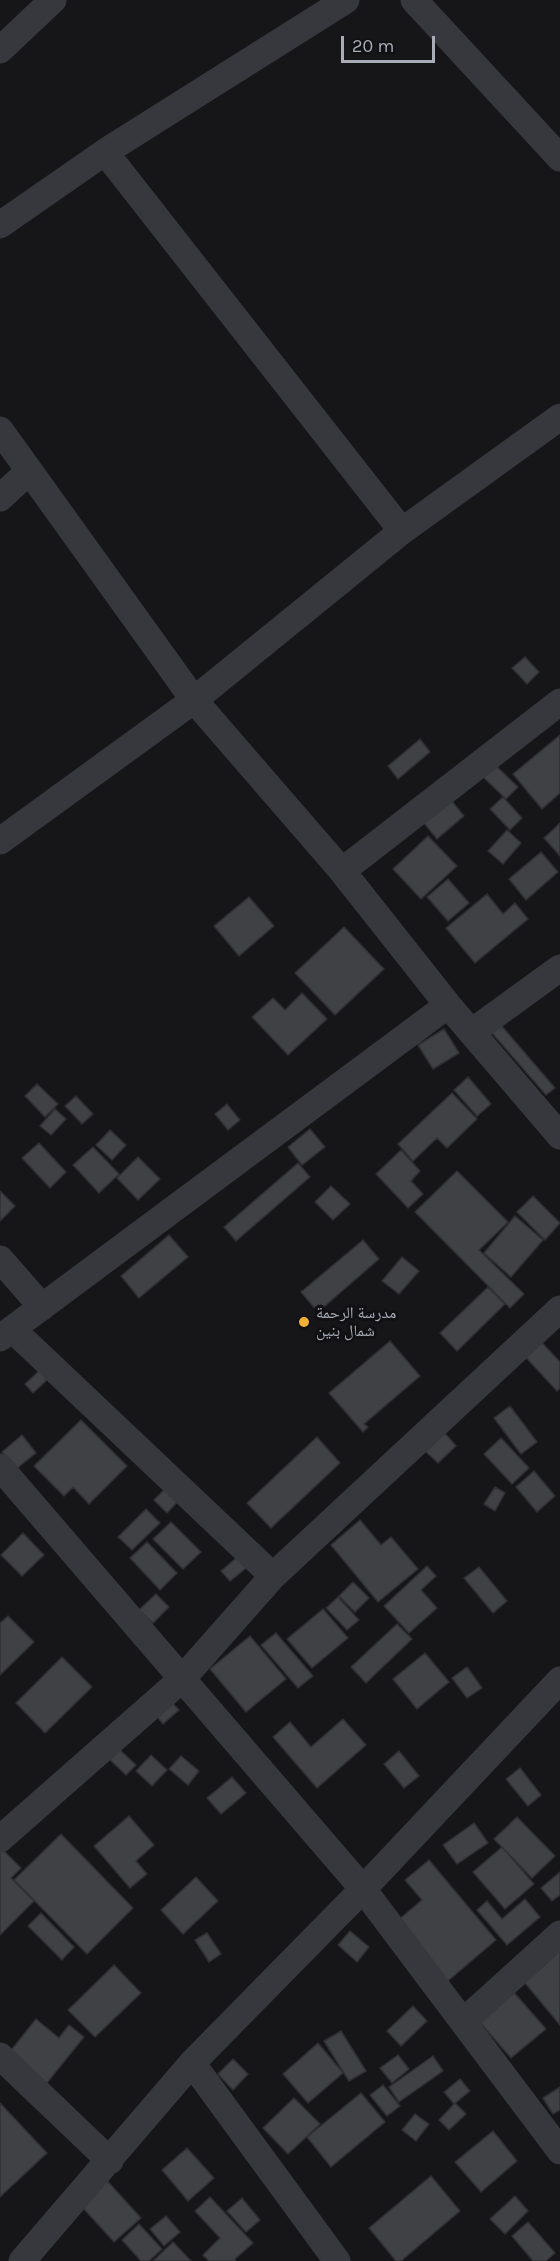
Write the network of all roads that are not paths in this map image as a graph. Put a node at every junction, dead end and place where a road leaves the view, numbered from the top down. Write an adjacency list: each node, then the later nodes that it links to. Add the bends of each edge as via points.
1 (54, 0): 4 (street)
2 (346, 0): 5 (street)
3 (414, 0): 6 (street)
4 (0, 50)
5 (105, 152): 7 (street); 12 (street)
6 (560, 158)
7 (0, 225)
8 (560, 417): 12 (street)
9 (0, 430): 10 (street)
10 (28, 472): 11 (street); 13 (street)
11 (0, 498)
12 (402, 531): 13 (street)
13 (194, 700): 15 (street); 16 (street)
14 (560, 702): 16 (street)
15 (0, 841)
16 (342, 871): 18 (street)
17 (560, 968): 19 (street)
18 (448, 1005): 19 (street); 22 (street)
19 (473, 1031): 20 (street)
20 (560, 1136)
21 (0, 1258): 22 (street)
22 (42, 1307): 24 (street)
23 (560, 1309): 26 (street)
24 (6, 1333): 26 (street)
25 (0, 1467): 27 (street)
26 (273, 1576): 27 (street)
27 (182, 1679): 29 (street); 30 (street)
28 (560, 1680): 30 (street)
29 (0, 1839)
30 (363, 1889): 32 (street); 34 (street)
31 (560, 1934): 32 (street)
32 (463, 2022): 35 (street)
33 (0, 2056): 36 (street)
34 (192, 2063): 36 (street); 38 (street)
35 (560, 2151)
36 (110, 2161): 37 (street)
37 (22, 2261)
38 (337, 2261)

